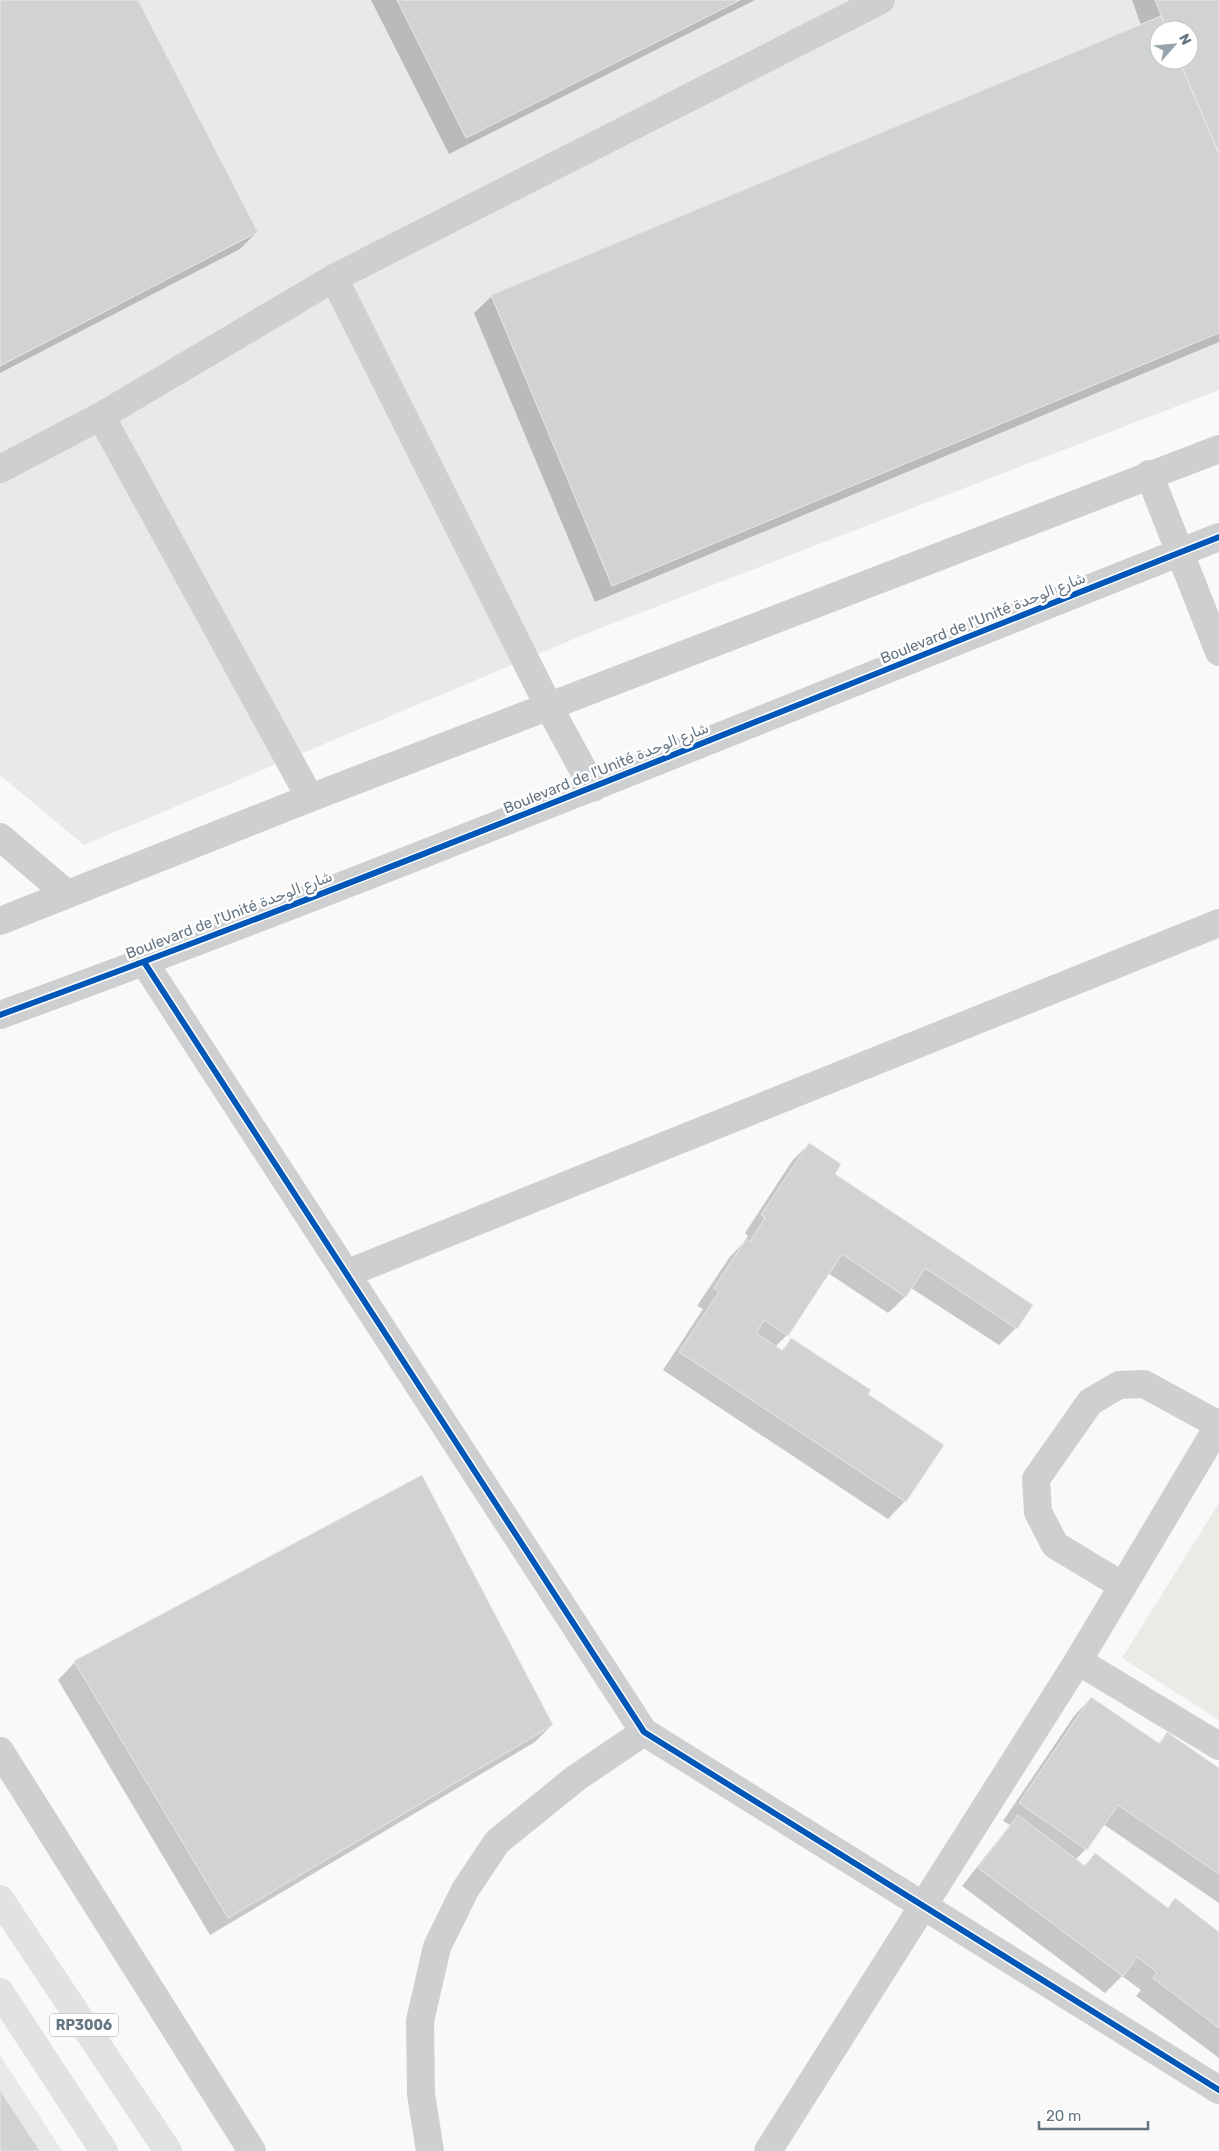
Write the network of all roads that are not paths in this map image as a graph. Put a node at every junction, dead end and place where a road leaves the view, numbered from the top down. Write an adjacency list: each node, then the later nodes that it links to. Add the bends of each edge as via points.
1 (881, 0): 2 (street)
2 (334, 278): 3 (street); 10 (street)
3 (101, 416): 5 (street); 12 (street)
4 (1219, 448): 6 (street)
5 (0, 469)
6 (1149, 474): 8 (street); 10 (street)
7 (1219, 537): 8 (street, Boulevard de l'Unité شارع الوحدة)
8 (1180, 553): 9 (street); 11 (street, Boulevard de l'Unité شارع الوحدة)
9 (1219, 652)
10 (549, 707): 11 (street); 12 (street)
11 (593, 788): 17 (street, Boulevard de l'Unité شارع الوحدة)
12 (310, 798): 14 (street)
13 (0, 837): 14 (street)
14 (67, 894): 15 (street)
15 (0, 921)
16 (1219, 923): 19 (street)
17 (144, 962): 18 (street, Boulevard de l'Unité شارع الوحدة); 19 (street)
18 (0, 1015)
19 (348, 1272): 23 (street)
20 (1219, 1425): 21 (street); 21 (street, via 1144,1384 1119,1385 1090,1402 1036,1479 1038,1512 1055,1545)
21 (1122, 1586): 22 (street)
22 (1078, 1661): 24 (street); 27 (street)
23 (644, 1732): 27 (street); 33 (street, via 576,1778 498,1842 464,1890 437,1947 420,2020 421,2094)
24 (1219, 1746)
25 (0, 1751): 32 (street)
26 (0, 1899): 31 (main road, RP3006)
27 (923, 1906): 29 (street); 34 (street)
28 (0, 1992): 30 (main road, RP3006)
29 (1219, 2090)
30 (104, 2151)
31 (168, 2151)
32 (252, 2151)
33 (430, 2151)
34 (768, 2151)

